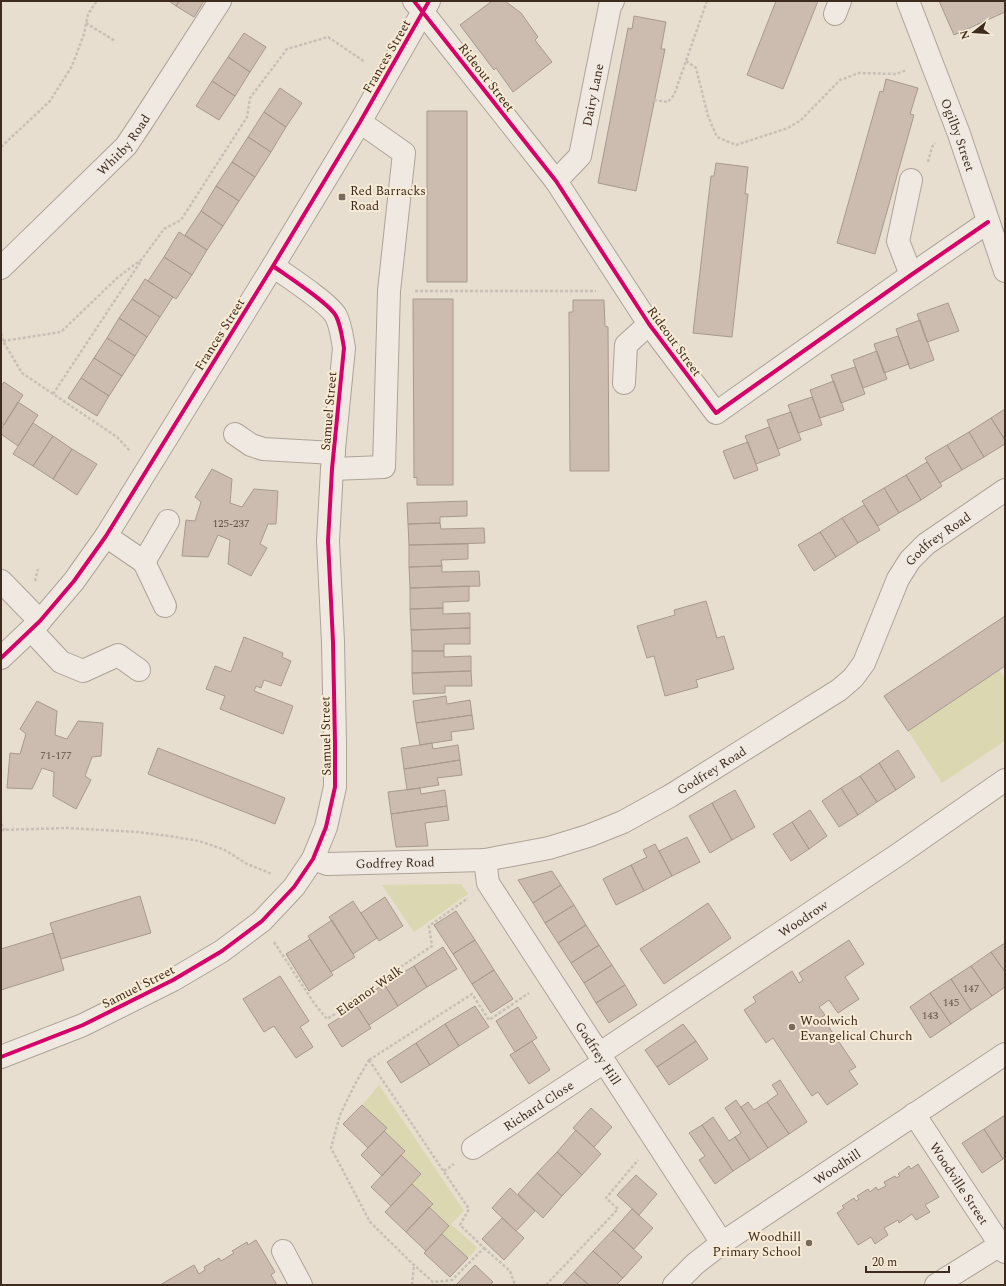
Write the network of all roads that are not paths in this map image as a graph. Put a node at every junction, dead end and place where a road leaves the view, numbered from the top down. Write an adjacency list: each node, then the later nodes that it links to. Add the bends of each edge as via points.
1 (220, 1): 11 (street, Whitby Road, via 126,146)
2 (613, 1): 7 (street, Dairy Lane, via 580,156)
3 (908, 1): 8 (street, Ogilby Street, via 959,134)
4 (422, 5): 5 (street, Frances Street); 7 (street, Rideout Street)
5 (360, 122): 9 (street, Frances Street); 16 (street, via 404,153 389,291 384,467)
6 (911, 180): 12 (street, via 898,241)
7 (556, 181): 13 (street, Rideout Street)
8 (988, 222): 10 (street, Ogilby Street); 12 (street, Rideout Street)
9 (273, 266): 16 (street, Samuel Street, via 324,303 335,314 342,330 344,348); 19 (street, Frances Street)
10 (1004, 266)
11 (1, 268)
12 (911, 275): 13 (street, Rideout Street, via 716,413)
13 (649, 324): 14 (street, via 626,345)
14 (624, 383)
15 (235, 434): 16 (street, via 263,449)
16 (333, 461): 27 (street, Samuel Street, via 328,541 336,743 335,787 326,827)
17 (1005, 490): 28 (street, Godfrey Road, via 926,544 910,560 898,579 864,663 853,678 839,690 670,796 623,822 549,848)
18 (168, 521): 20 (street)
19 (106, 536): 20 (street); 23 (street, Frances Street, via 74,581)
20 (144, 562): 22 (street)
21 (1, 581): 23 (street)
22 (165, 606)
23 (36, 626): 24 (street, Frances Street); 25 (street, via 61,662 83,671 118,655)
24 (1, 658)
25 (139, 670)
26 (1005, 780): 31 (street, Woodrow)
27 (313, 859): 28 (street, Godfrey Road, via 327,864); 30 (street, Samuel Street, via 294,887 262,921 222,951 173,980 83,1025)
28 (485, 860): 31 (street, Godfrey Hill, via 488,883)
29 (1005, 1054): 32 (street, Woodhill)
30 (1, 1057)
31 (602, 1058): 33 (street, Richard Close); 34 (street, Godfrey Hill)
32 (914, 1114): 34 (street, Woodhill); 35 (street, Woodville Street)
33 (473, 1148)
34 (722, 1243): 38 (street, Woodhill)
35 (1003, 1248): 39 (street)
36 (283, 1251): 37 (street)
37 (301, 1285)
38 (674, 1285)
39 (936, 1285)

